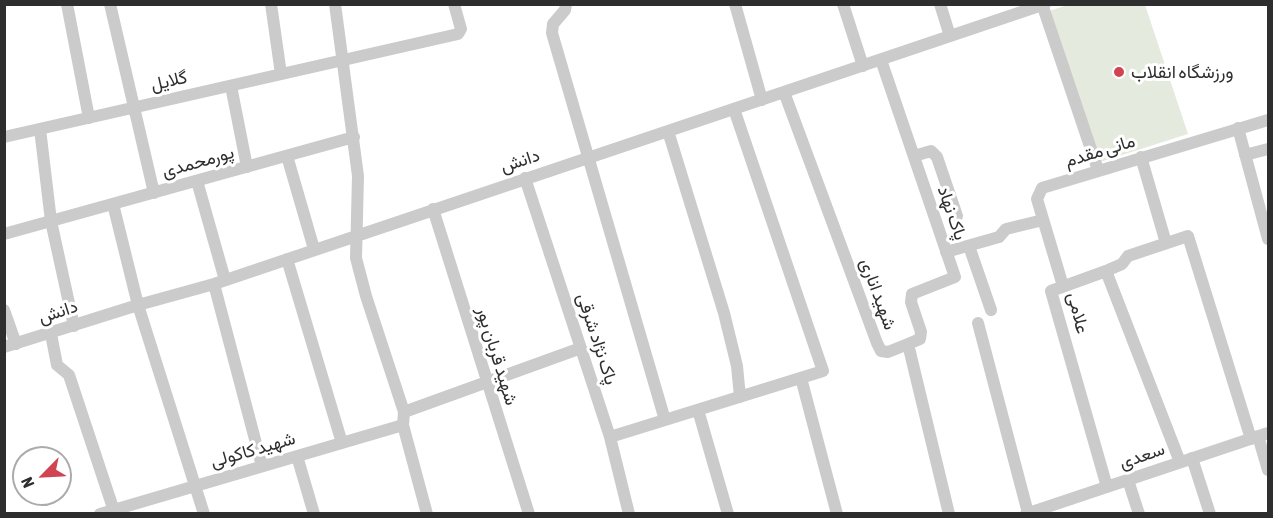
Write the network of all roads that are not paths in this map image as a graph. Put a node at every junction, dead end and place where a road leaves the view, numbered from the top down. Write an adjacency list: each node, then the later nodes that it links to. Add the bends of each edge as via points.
1 (67, 4): 21 (street)
2 (110, 4): 19 (street)
3 (272, 4): 15 (street)
4 (335, 4): 13 (street)
5 (454, 4): 13 (street, گلایل, via 461,29 458,34)
6 (566, 4): 32 (street, via 553,24 552,33)
7 (735, 4): 18 (street)
8 (843, 4): 14 (street)
9 (940, 4): 11 (street)
10 (1043, 5): 11 (street, دانش); 35 (street)
11 (950, 36): 12 (street, دانش)
12 (881, 60): 14 (street, دانش); 31 (street, پاک نهاد)
13 (341, 61): 15 (street, گلایل); 27 (street)
14 (863, 66): 17 (street, دانش)
15 (281, 74): 16 (street, گلایل)
16 (231, 86): 19 (street, گلایل); 34 (street)
17 (784, 92): 18 (street, دانش); 61 (street, شهید اناری, via 877,344 881,351 888,352)
18 (762, 100): 20 (street, دانش)
19 (134, 108): 21 (street, گلایل); 38 (street)
20 (734, 109): 25 (street, دانش); 64 (street, via 823,371)
21 (89, 118): 24 (street, گلایل)
22 (1269, 120): 23 (street, مانی مقدم)
23 (1238, 128): 29 (street); 33 (street, مانی مقدم)
24 (40, 129): 26 (street, گلایل); 43 (street)
25 (668, 131): 32 (street, دانش); 66 (street, via 724,313)
26 (4, 137)
27 (354, 137): 30 (street, پورمحمدی); 45 (street, via 358,176)
28 (1269, 149): 29 (street)
29 (1245, 155): 46 (street)
30 (287, 156): 34 (street, پورمحمدی); 49 (street)
31 (914, 156): 41 (street, via 931,151 938,157); 50 (street, پاک نهاد)
32 (590, 157): 36 (street, دانش); 69 (street)
33 (1141, 157): 35 (street, مانی مقدم); 47 (street)
34 (247, 167): 37 (street, پورمحمدی)
35 (1098, 170): 42 (street, مانی مقدم, via 1042,188 1037,199)
36 (525, 178): 40 (street, دانش); 63 (street, پاک نژاد شرقی)
37 (197, 181): 38 (street, پورمحمدی); 53 (street)
38 (154, 193): 39 (street, پورمحمدی)
39 (113, 204): 43 (street, پورمحمدی); 55 (street)
40 (433, 209): 45 (street, دانش); 65 (street, شهید قربان پور)
41 (957, 216)
42 (1043, 220): 48 (street); 54 (street, مانی مقدم)
43 (51, 221): 44 (street, پورمحمدی); 59 (street)
44 (5, 231)
45 (356, 235): 49 (street, دانش); 68 (street, via 356,258)
46 (1269, 239)
47 (1166, 243): 52 (street, علامی, via 1128,256 1122,264); 70 (street, علامی, via 1188,236)
48 (969, 246): 50 (street); 57 (street)
49 (314, 249): 51 (street, دانش)
50 (946, 252): 61 (street, پاک نهاد, via 955,277 912,294 921,332 920,339)
51 (287, 259): 53 (street, دانش); 72 (street)
52 (1106, 271): 54 (street, علامی); 74 (street)
53 (220, 282): 55 (street, دانش); 75 (street)
54 (1063, 286): 79 (street, علامی, via 1051,291)
55 (138, 305): 59 (street, دانش); 78 (street)
56 (4, 310): 62 (street)
57 (991, 310)
58 (978, 323): 91 (street)
59 (74, 326): 60 (street, دانش)
60 (51, 334): 62 (street, دانش); 81 (street, via 57,365 69,375)
61 (908, 344): 90 (street, شهید اناری)
62 (10, 346)
63 (581, 348): 65 (street, شهید کاکولی); 71 (street, پاک نژاد شرقی)
64 (801, 378): 66 (street); 89 (street)
65 (485, 382): 68 (street, شهید کاکولی); 86 (street, شهید قربان پور)
66 (740, 397): 67 (street)
67 (698, 410): 69 (street); 88 (street)
68 (403, 418): 72 (street, شهید کاکولی); 85 (street)
69 (665, 420): 71 (street)
70 (1259, 436): 74 (street, سعدی); 76 (street)
71 (610, 437): 87 (street, پاک نژاد شرقی)
72 (342, 442): 73 (street, شهید کاکولی)
73 (297, 456): 75 (street, شهید کاکولی); 84 (street)
74 (1186, 460): 77 (street, سعدی); 93 (street)
75 (262, 466): 78 (street, شهید کاکولی)
76 (1269, 470)
77 (1128, 480): 79 (street, سعدی); 92 (street)
78 (194, 486): 81 (street, شهید کاکولی); 83 (street)
79 (1107, 487): 80 (street, سعدی)
80 (1056, 509): 91 (street, سعدی)
81 (114, 512): 82 (street, شهید کاکولی)
82 (100, 513)
83 (204, 513)
84 (314, 513)
85 (427, 513)
86 (529, 513)
87 (629, 513)
88 (728, 513)
89 (837, 513)
90 (949, 513)
91 (1027, 513)
92 (1139, 513)
93 (1210, 513)

